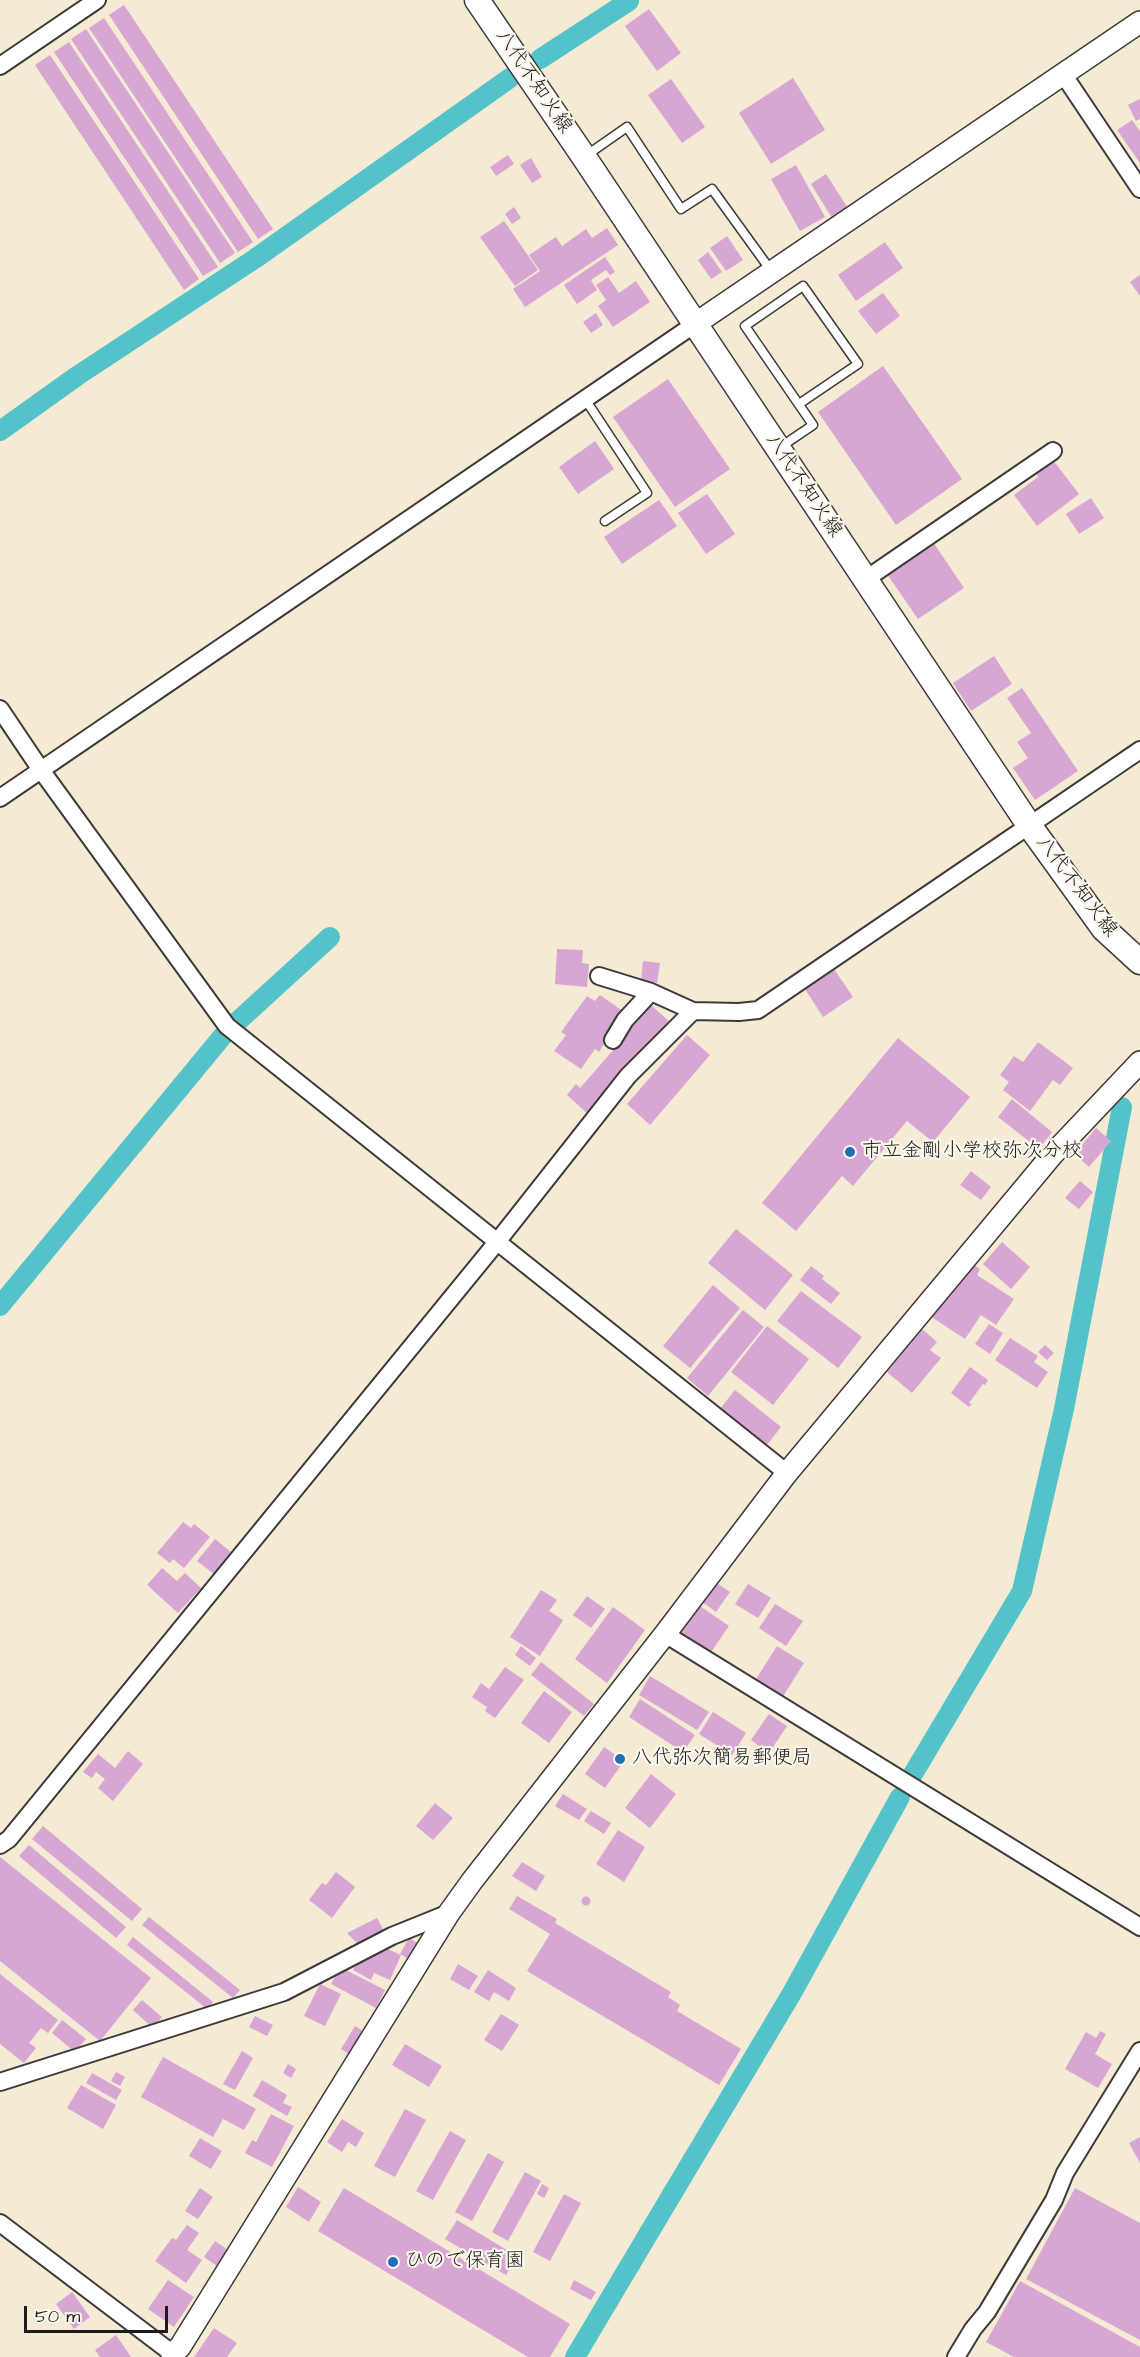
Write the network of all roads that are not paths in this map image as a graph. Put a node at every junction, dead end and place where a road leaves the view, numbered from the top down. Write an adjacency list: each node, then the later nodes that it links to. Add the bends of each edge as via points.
1 (97, 0): 4 (street)
2 (477, 0): 6 (main road, 八代不知火線)
3 (1140, 22): 5 (street)
4 (0, 66)
5 (1063, 74): 7 (street); 8 (street)
6 (584, 157): 8 (lane, via 627,127 681,209 712,189); 9 (main road, 八代不知火線)
7 (1140, 189)
8 (772, 272): 9 (street)
9 (695, 324): 10 (street); 12 (main road, 八代不知火線)
10 (585, 399): 14 (lane, via 647,493); 18 (street)
11 (799, 404): 11 (lane, via 745,326 803,286 858,364); 12 (lane, via 813,425)
12 (778, 448): 15 (main road, 八代不知火線)
13 (1053, 451): 15 (street)
14 (605, 521)
15 (866, 579): 20 (main road, 八代不知火線)
16 (0, 709): 18 (street)
17 (1140, 750): 20 (street)
18 (41, 770): 19 (street); 27 (street, via 227,1026)
19 (0, 798)
20 (1029, 825): 21 (main road, 八代不知火線, via 1104,929); 24 (street, via 758,1010)
21 (1140, 962)
22 (599, 976): 23 (street)
23 (651, 992): 24 (street); 25 (street, via 625,1020)
24 (693, 1011): 27 (street, via 628,1076)
25 (613, 1040)
26 (1140, 1062): 28 (street, via 1052,1155)
27 (497, 1242): 28 (street); 30 (street, via 9,1839)
28 (787, 1473): 29 (street)
29 (665, 1634): 31 (street); 32 (street)
30 (0, 1845)
31 (449, 1913): 34 (street, via 392,1936 284,1992); 36 (street)
32 (1140, 1927)
33 (1140, 2050): 37 (street, via 987,2312)
34 (0, 2082)
35 (0, 2223): 36 (street)
36 (172, 2356)
37 (956, 2357)

